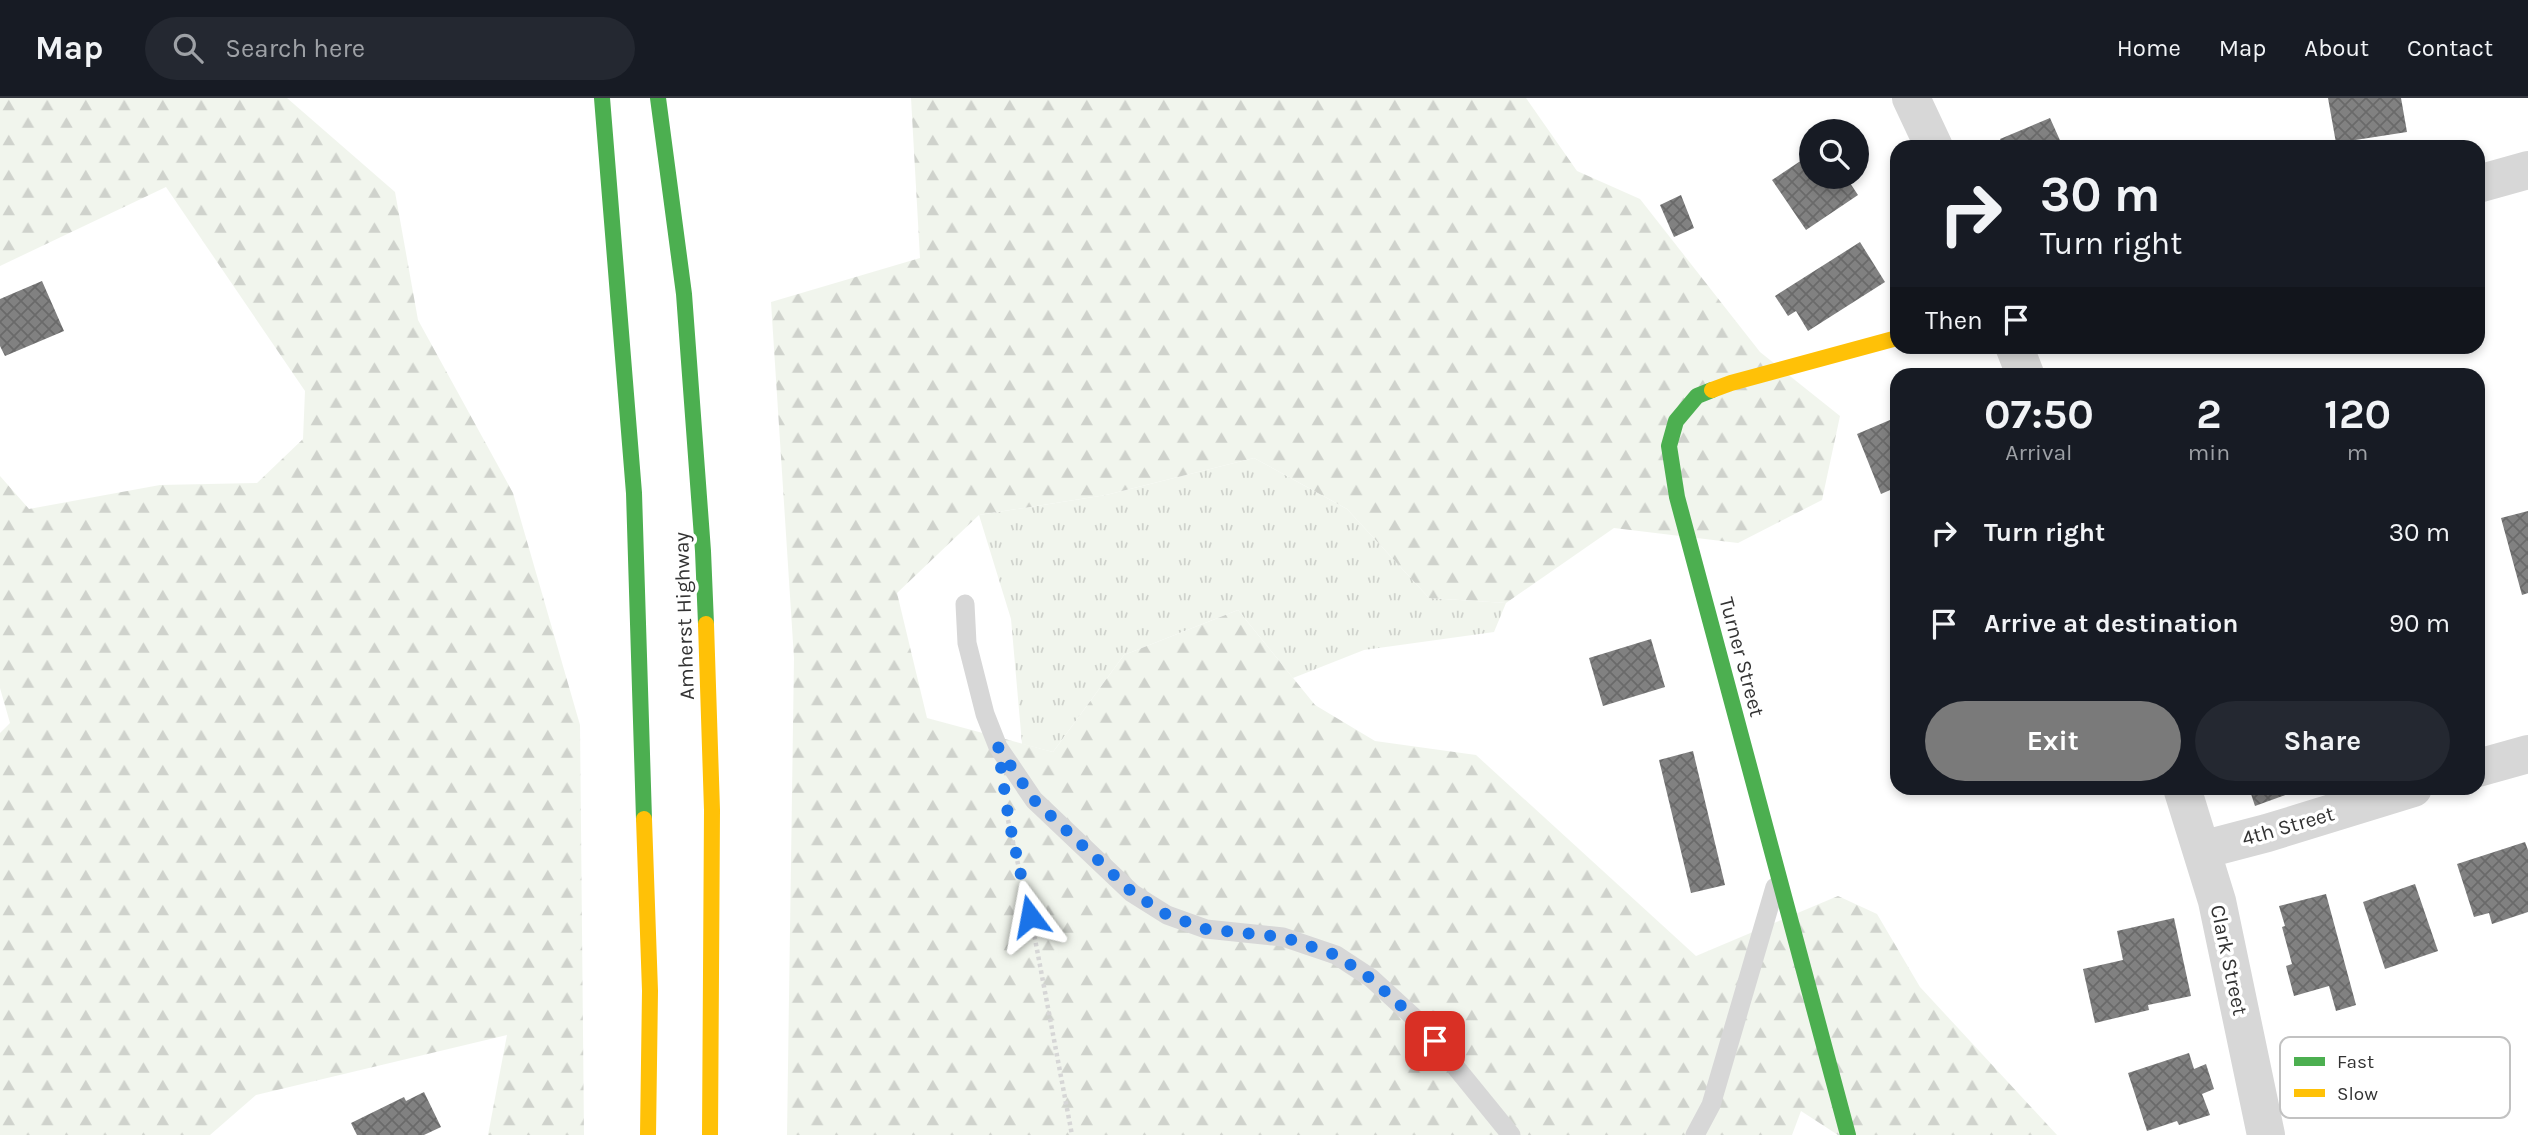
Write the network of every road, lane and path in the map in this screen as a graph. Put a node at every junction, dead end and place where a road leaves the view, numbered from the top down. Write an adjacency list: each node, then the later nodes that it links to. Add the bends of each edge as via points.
1 (602, 98): 16 (main road, via 634,494 650,991)
2 (658, 98): 17 (main road, Amherst Highway, via 684,294 703,551 712,810)
3 (1911, 98): 4 (street)
4 (1931, 140)
5 (2528, 170): 6 (street)
6 (2485, 182)
7 (1890, 340): 15 (main road, Turner Street, via 1697,396 1676,421 1669,446 1677,497)
8 (965, 604): 19 (lane, via 967,643 985,714 998,747 1034,800 1132,892 1167,915 1206,929 1283,937 1336,955 1370,978 1419,1022)
9 (2528, 754): 10 (street)
10 (2485, 766)
11 (2184, 795): 14 (street, Clark Street)
12 (2390, 795): 14 (street, 4th Street)
13 (1007, 809): 18 (path)
14 (2202, 850): 22 (street, Clark Street)
15 (1778, 876): 20 (lane, via 1711,1105); 21 (main road, Turner Street)
16 (648, 1135)
17 (710, 1135)
18 (1072, 1135)
19 (1511, 1135)
20 (1695, 1135)
21 (1848, 1135)
22 (2266, 1135)

